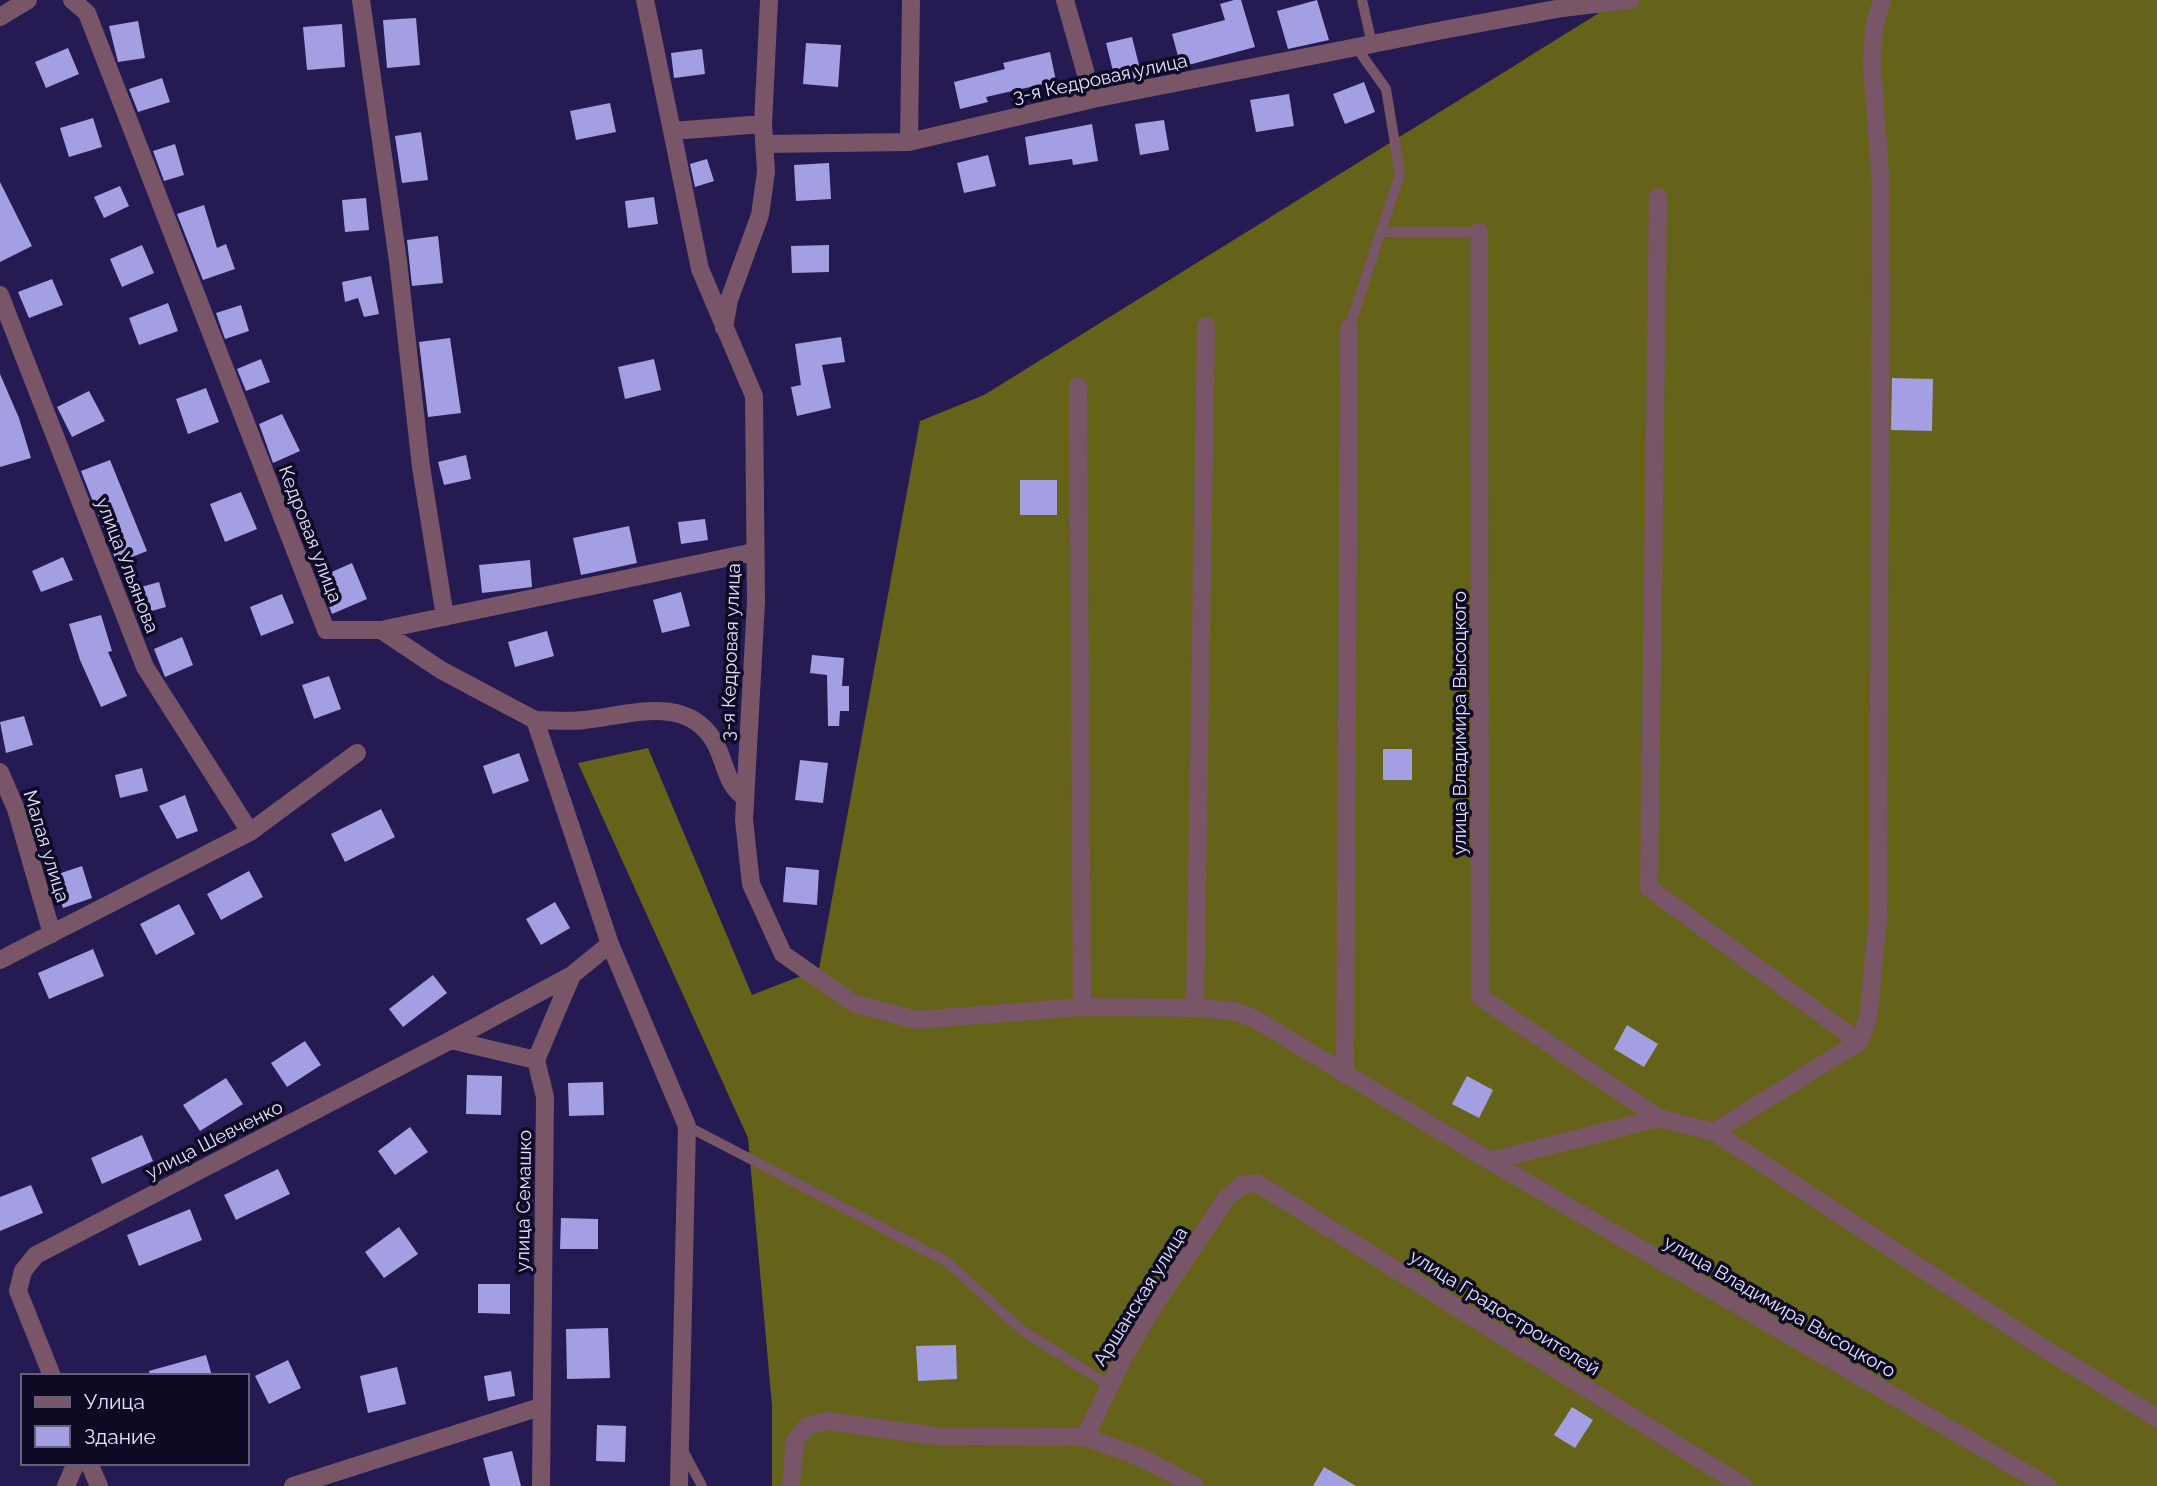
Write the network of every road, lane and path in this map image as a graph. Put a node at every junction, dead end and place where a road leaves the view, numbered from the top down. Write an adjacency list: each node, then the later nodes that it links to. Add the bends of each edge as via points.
1 (28, 0): 11 (street)
2 (72, 0): 28 (street, Кедровая улица, via 88,13 326,631)
3 (361, 0): 27 (street, via 421,467)
4 (645, 0): 15 (street)
5 (769, 0): 14 (street)
6 (911, 0): 16 (street)
7 (1065, 0): 13 (street)
8 (1362, 0): 12 (lane)
9 (1630, 0): 12 (street, 3-я Кедровая улица)
10 (1882, 0): 42 (street, via 1874,28 1871,84 1881,188 1878,919 1872,996)
11 (0, 17)
12 (1364, 45): 13 (street, 3-я Кедровая улица); 19 (lane, via 1386,89 1399,174)
13 (1093, 99): 16 (street, 3-я Кедровая улица)
14 (763, 124): 15 (street); 17 (street)
15 (672, 131): 23 (street, via 699,270)
16 (909, 142): 17 (street, 3-я Кедровая улица)
17 (764, 144): 23 (street, via 766,172 760,215 729,300)
18 (1658, 197): 42 (street, via 1649,888)
19 (1380, 232): 20 (lane); 24 (lane)
20 (1479, 232): 45 (street, улица Владимира Высоцкого, via 1480,997)
21 (0, 295): 33 (street, улица Ульянова, via 145,667)
22 (1206, 326): 39 (street)
23 (724, 328): 26 (street, 3-я Кедровая улица, via 754,396)
24 (1349, 328): 44 (street)
25 (1078, 386): 38 (street)
26 (754, 552): 27 (street, Кедровая улица); 32 (street, 3-я Кедровая улица, via 756,602)
27 (445, 617): 28 (street, Кедровая улица)
28 (381, 630): 29 (street, via 441,670)
29 (535, 720): 32 (street, via 582,721 653,710 681,713 705,728 715,741 734,789); 35 (street)
30 (357, 753): 33 (street)
31 (0, 772): 34 (street, Малая улица, via 16,809)
32 (745, 797): 40 (street, 3-я Кедровая улица, via 746,863 751,884 783,954 853,1003)
33 (250, 832): 34 (street)
34 (52, 934): 36 (street)
35 (610, 944): 37 (street); 46 (street)
36 (0, 960)
37 (572, 975): 41 (street, улица Шевченко); 43 (street)
38 (1082, 1007): 39 (street, улица Владимира Высоцкого); 40 (street, улица Владимира Высоцкого)
39 (1195, 1008): 44 (street, улица Владимира Высоцкого, via 1234,1011 1255,1019)
40 (916, 1020)
41 (451, 1040): 43 (street); 50 (street, улица Шевченко, via 36,1255 23,1270 18,1291)
42 (1859, 1042): 47 (street)
43 (536, 1060): 52 (street, улица Семашко, via 545,1097)
44 (1345, 1075): 48 (street, улица Владимира Высоцкого)
45 (1659, 1118): 47 (street, улица Владимира Высоцкого); 48 (street, улица Владимира Высоцкого)
46 (687, 1126): 51 (lane, via 946,1261 1023,1331); 55 (street)
47 (1714, 1132): 53 (street, улица Владимира Высоцкого)
48 (1490, 1161): 67 (street, улица Владимира Высоцкого)
49 (1242, 1185): 51 (street, Аршанская улица, via 1226,1199 1155,1304); 66 (street, улица Градостроителей, via 1258,1183 1313,1216)
50 (51, 1374)
51 (1110, 1386): 54 (street, Аршанская улица)
52 (540, 1407): 60 (street); 61 (street, улица Семашко)
53 (2157, 1418)
54 (1085, 1437): 64 (street, via 935,1436 827,1422 807,1426 795,1440); 65 (street, via 1140,1457)
55 (680, 1446): 62 (street); 63 (lane)
56 (75, 1465): 58 (street)
57 (90, 1465): 59 (street)
58 (66, 1486)
59 (99, 1486)
60 (293, 1486)
61 (541, 1486)
62 (679, 1486)
63 (702, 1486)
64 (792, 1486)
65 (1195, 1486)
66 (1743, 1486)
67 (2048, 1486)

